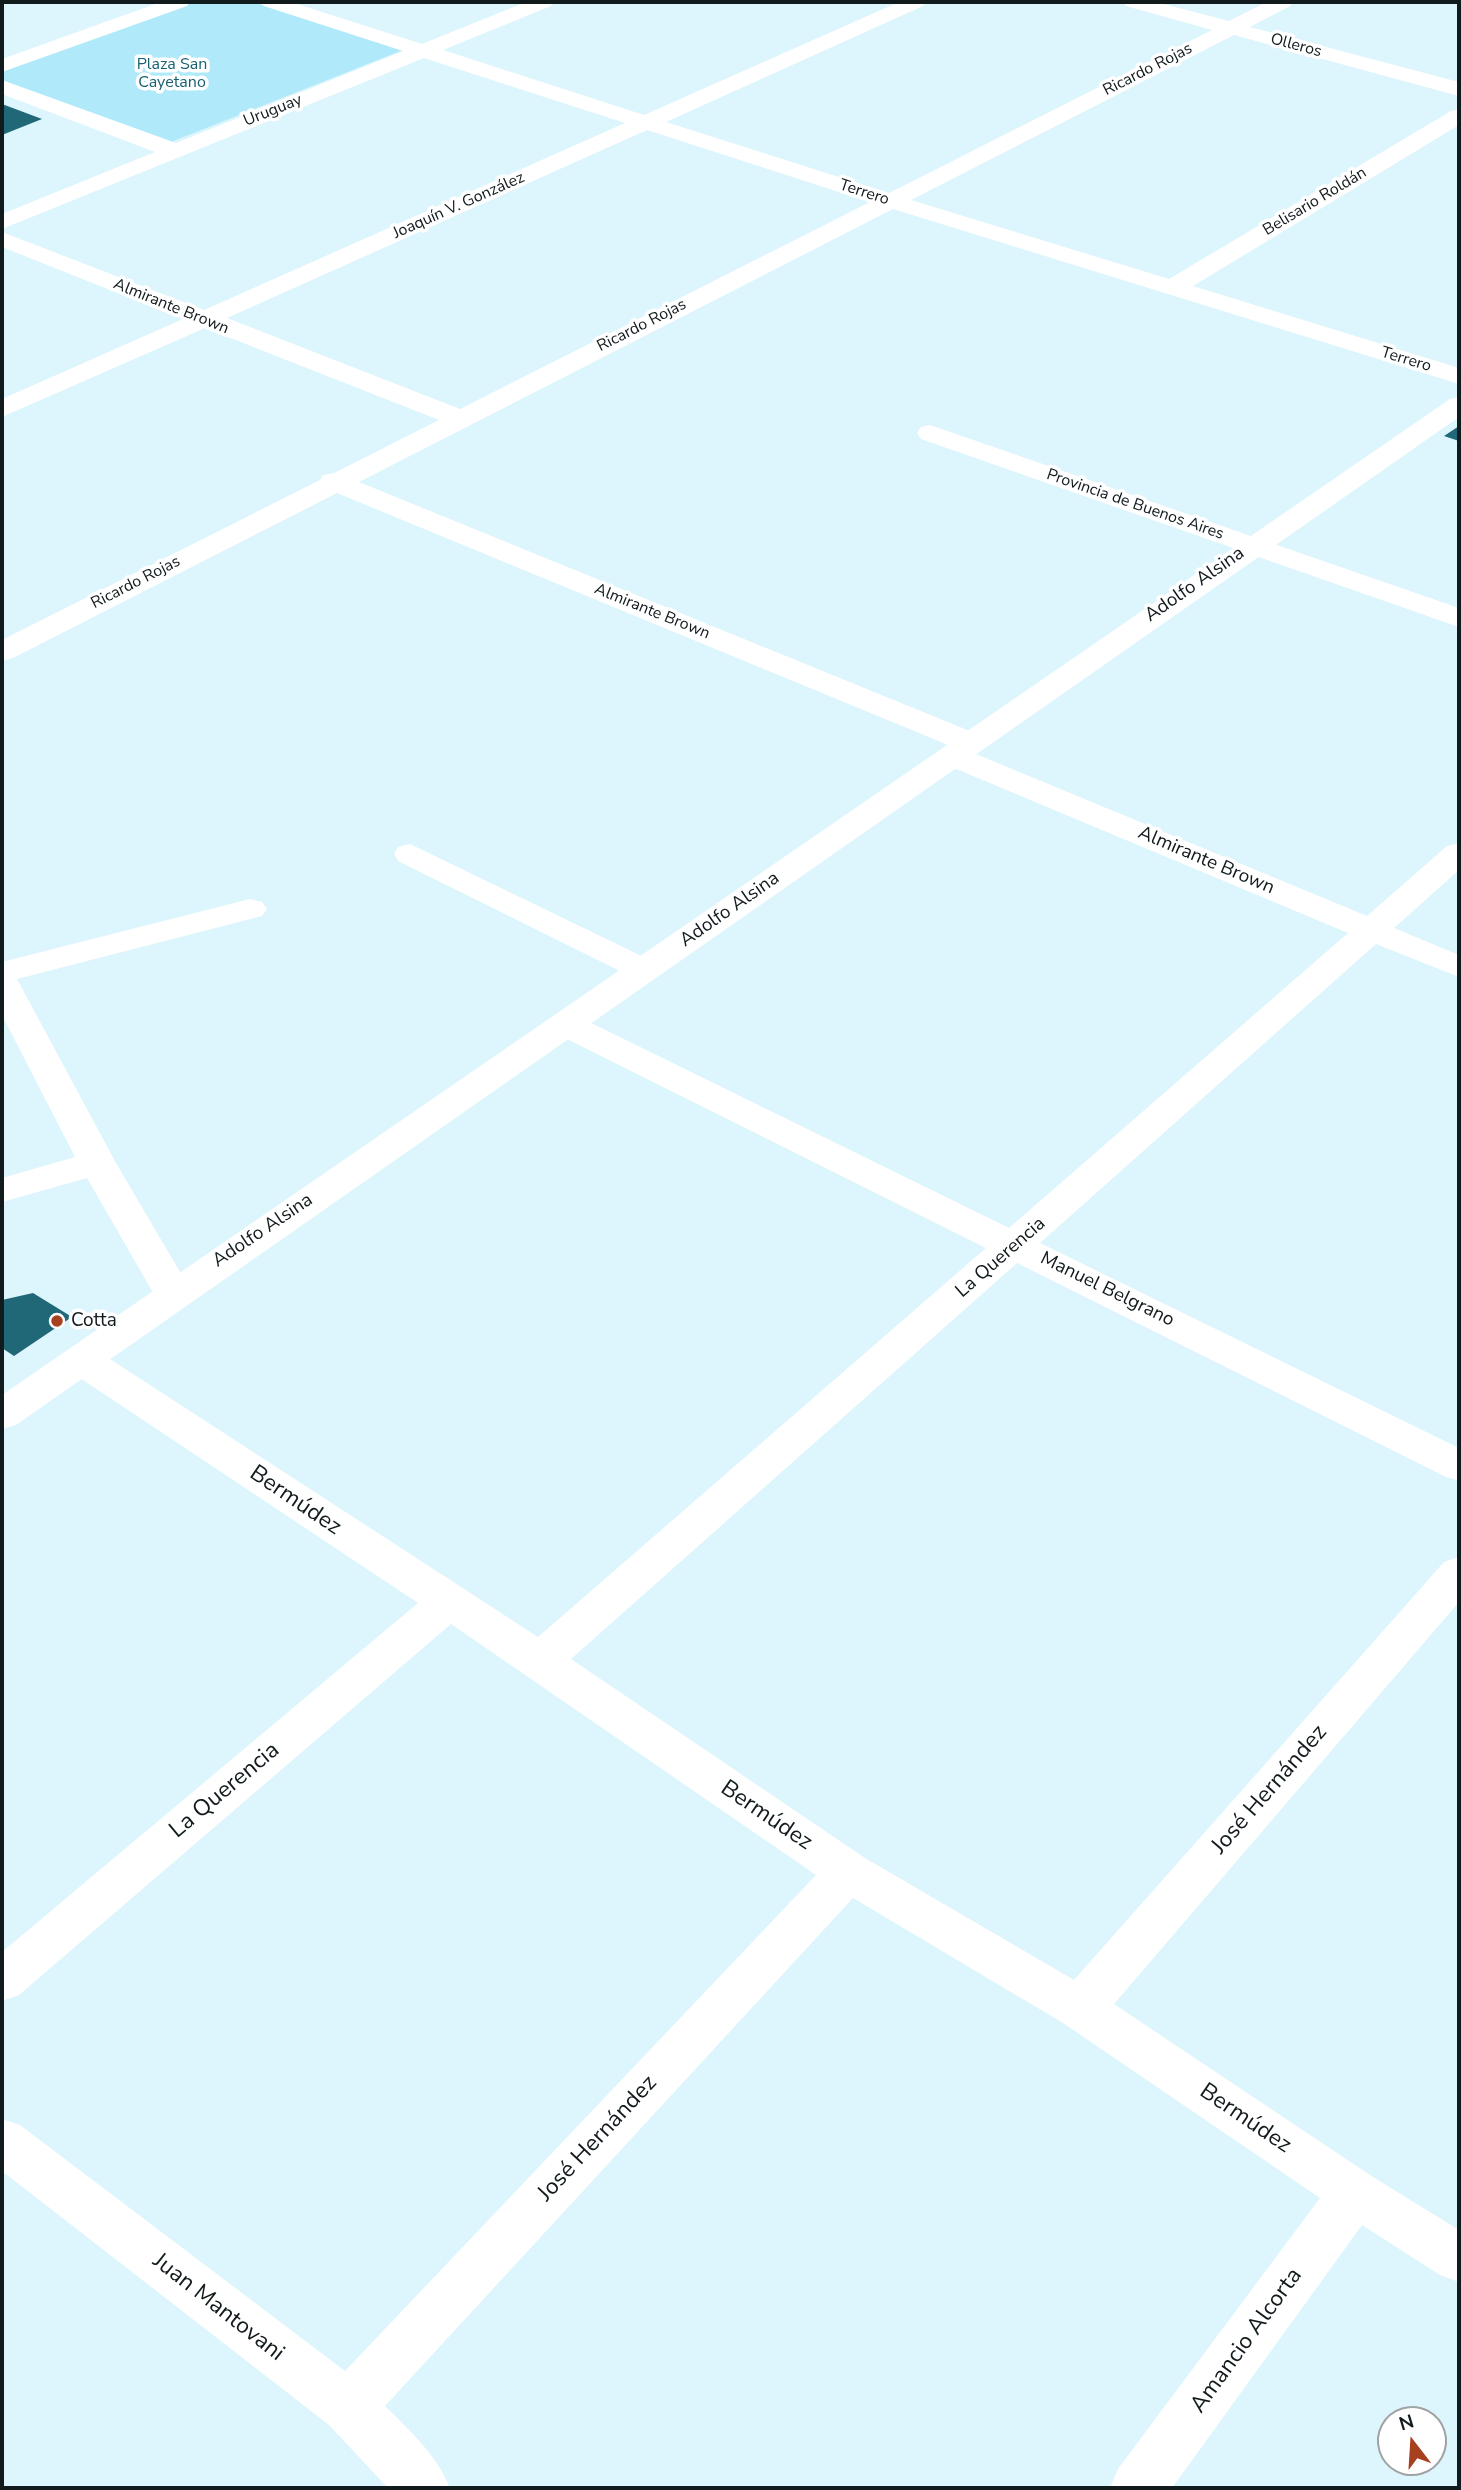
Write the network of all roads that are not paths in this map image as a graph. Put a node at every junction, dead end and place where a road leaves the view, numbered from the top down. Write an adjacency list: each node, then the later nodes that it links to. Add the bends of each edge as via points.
1 (180, 2): 9 (street)
2 (271, 2): 8 (street, Terrero)
3 (544, 2): 8 (street, Uruguay)
4 (916, 2): 13 (street, Joaquín V. González)
5 (1133, 2): 7 (street, Olleros)
6 (1283, 2): 7 (street, Ricardo Rojas)
7 (1231, 28): 11 (street, Olleros); 15 (street, Ricardo Rojas)
8 (425, 51): 13 (street, Terrero); 14 (street, Uruguay)
9 (2, 66)
10 (2, 87): 14 (street)
11 (1459, 89)
12 (1459, 116): 18 (street, Belisario Roldán)
13 (646, 122): 15 (street, Terrero); 19 (street, Joaquín V. González)
14 (175, 151): 16 (street, Uruguay)
15 (890, 201): 18 (street, Terrero); 23 (street, Ricardo Rojas)
16 (2, 222)
17 (2, 239): 19 (street, Almirante Brown)
18 (1172, 288): 20 (street, Terrero)
19 (202, 320): 22 (street, Joaquín V. González); 23 (street, Almirante Brown)
20 (1459, 376)
21 (1459, 405): 26 (street, Adolfo Alsina)
22 (2, 410)
23 (458, 418): 25 (street, Ricardo Rojas)
24 (930, 433): 26 (street, Provincia de Buenos Aires)
25 (332, 481): 28 (street, Ricardo Rojas); 29 (street, Almirante Brown)
26 (1251, 546): 27 (street, Provincia de Buenos Aires); 29 (street, Adolfo Alsina)
27 (1459, 618)
28 (2, 652)
29 (962, 749): 33 (street, Almirante Brown); 35 (street, Adolfo Alsina)
30 (1459, 853): 33 (street, La Querencia)
31 (410, 854): 35 (street)
32 (250, 909): 36 (street)
33 (1370, 930): 34 (street, Almirante Brown); 41 (street, La Querencia)
34 (1459, 967)
35 (644, 970): 38 (street, Adolfo Alsina)
36 (2, 972)
37 (2, 982): 39 (street)
38 (565, 1024): 41 (street, Manuel Belgrano); 42 (street, Adolfo Alsina)
39 (97, 1163): 40 (street); 42 (street)
40 (2, 1190)
41 (1016, 1245): 45 (street, Manuel Belgrano); 48 (street, La Querencia)
42 (173, 1294): 43 (street, Adolfo Alsina)
43 (82, 1360): 44 (street, Adolfo Alsina); 47 (street, Bermúdez)
44 (2, 1415)
45 (1459, 1466)
46 (1459, 1573): 51 (street, José Hernández)
47 (448, 1602): 48 (street, Bermúdez); 50 (street, La Querencia)
48 (540, 1661): 49 (street, Bermúdez)
49 (848, 1872): 51 (street, Bermúdez); 55 (street, José Hernández)
50 (2, 1981)
51 (1080, 2008): 53 (street, Bermúdez)
52 (2, 2141): 55 (street, Juan Mantovani)
53 (1355, 2193): 54 (street, Bermúdez); 57 (street, Amancio Alcorta)
54 (1459, 2258)
55 (348, 2407): 56 (street, Juan Mantovani, via 398,2456)
56 (422, 2488)
57 (1138, 2488)

